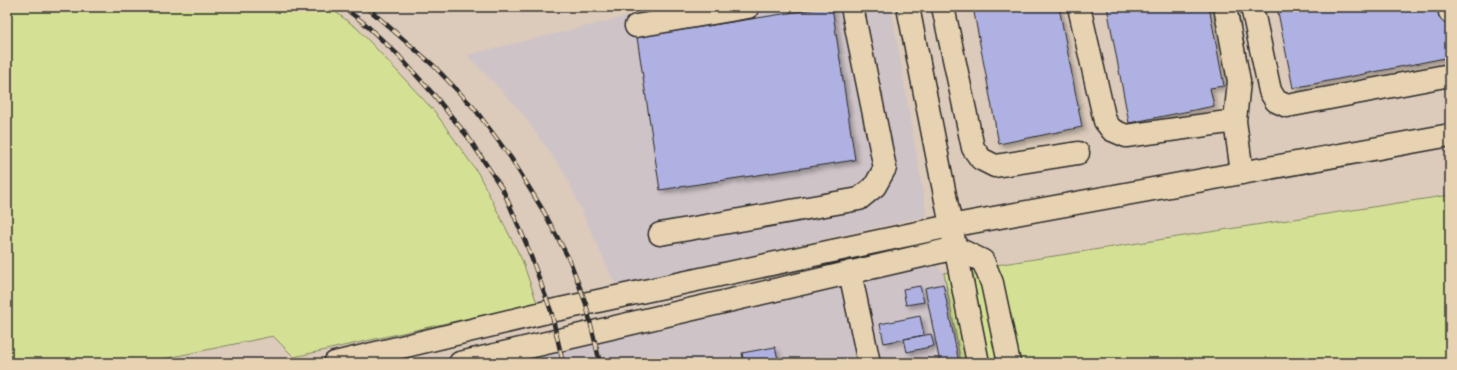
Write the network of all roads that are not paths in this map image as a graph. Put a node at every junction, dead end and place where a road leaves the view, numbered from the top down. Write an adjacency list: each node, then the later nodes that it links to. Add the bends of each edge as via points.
1 (748, 7): 10 (street)
2 (852, 7): 17 (street, via 885,168 875,186 859,199)
3 (908, 7): 16 (street)
4 (944, 7): 14 (street, via 973,148 981,159 995,166)
5 (1079, 7): 12 (street, via 1105,121 1112,130 1126,136)
6 (1225, 7): 12 (street, via 1239,81)
7 (1252, 7): 11 (street, via 1270,91 1276,101 1287,106)
8 (1449, 7): 9 (street)
9 (1450, 12)
10 (636, 26)
11 (1450, 75)
12 (1235, 121): 15 (street)
13 (1450, 135): 15 (street)
14 (1078, 153)
15 (1242, 173): 16 (street)
16 (950, 226): 18 (street); 20 (street, via 551,311)
17 (660, 234)
18 (956, 248): 19 (street); 23 (street); 24 (street, via 983,261 992,283)
19 (850, 272): 21 (street); 22 (street)
20 (335, 363)
21 (460, 363)
22 (869, 363)
23 (978, 363)
24 (1009, 363)

